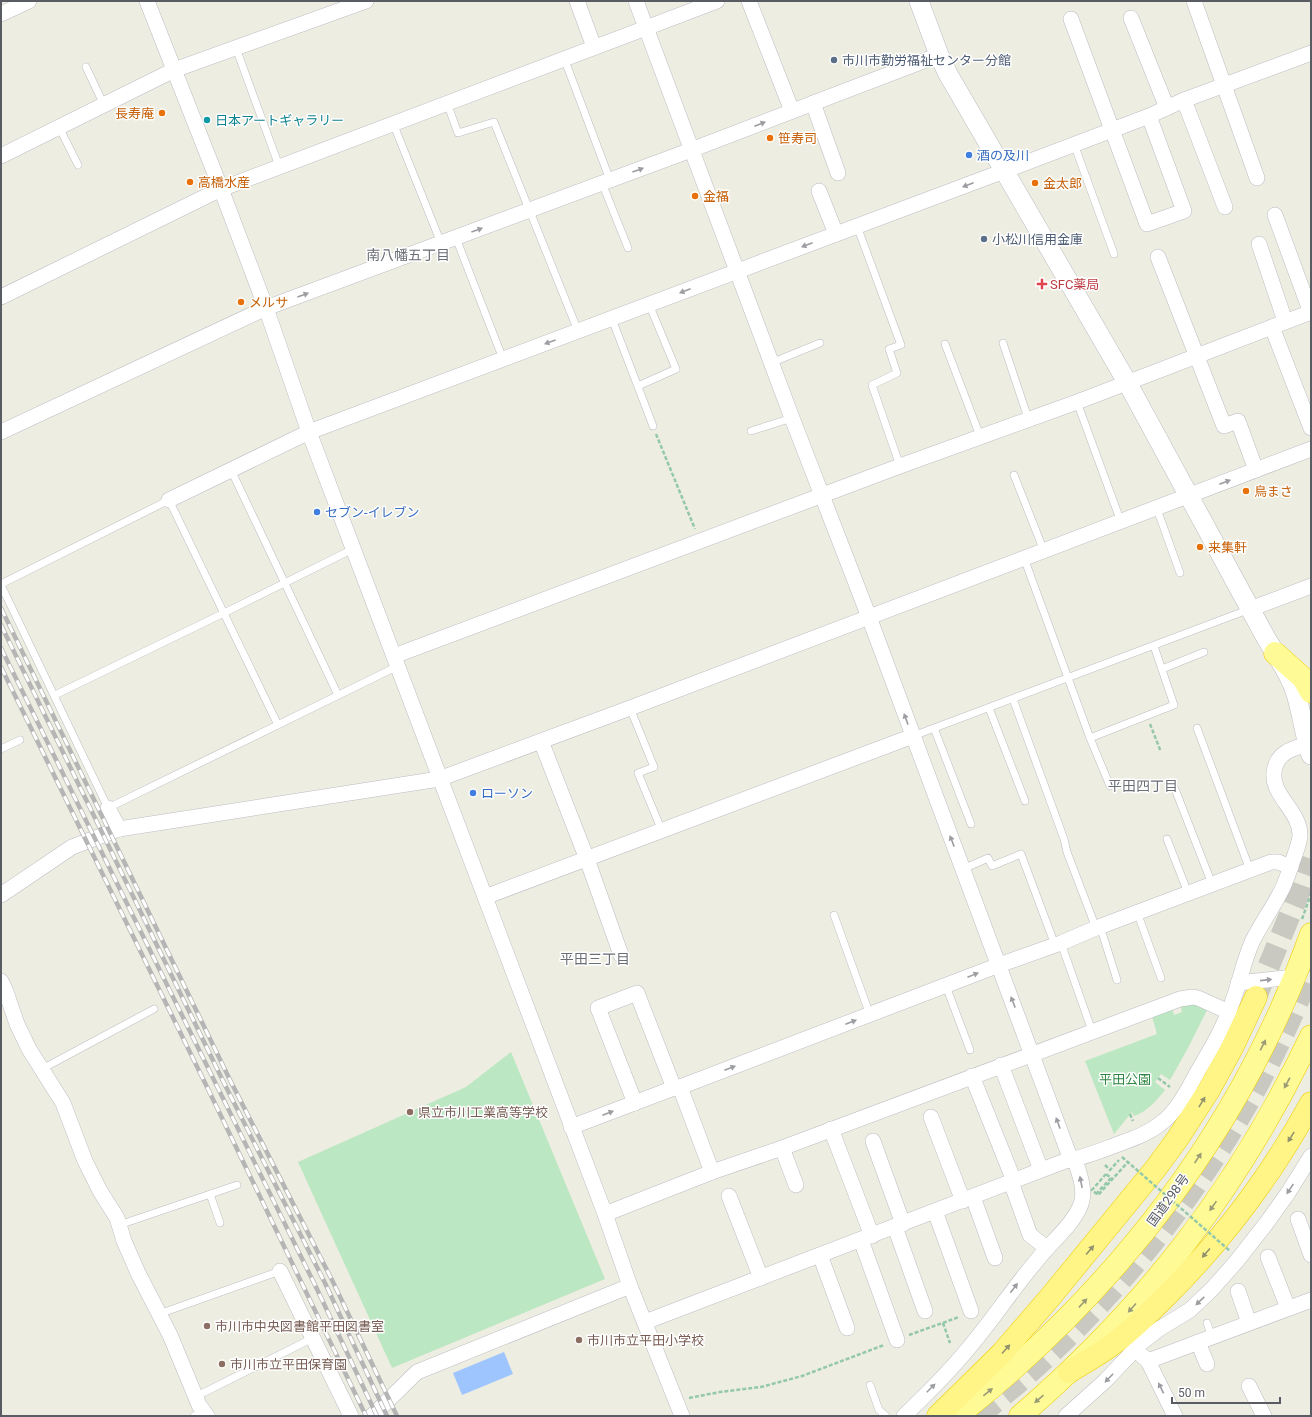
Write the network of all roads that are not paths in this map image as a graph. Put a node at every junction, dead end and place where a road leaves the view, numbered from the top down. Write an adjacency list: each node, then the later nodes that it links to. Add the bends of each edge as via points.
1 (29, 1): 10 (street)
2 (147, 1): 20 (street)
3 (366, 1): 15 (street)
4 (576, 1): 14 (street)
5 (636, 1): 13 (street)
6 (749, 1): 27 (street)
7 (919, 1): 17 (street)
8 (1194, 1): 21 (street)
9 (710, 2): 13 (street)
10 (1, 14)
11 (1131, 18): 26 (street)
12 (1071, 19): 31 (street)
13 (645, 28): 14 (street); 33 (street)
14 (594, 47): 18 (street)
15 (236, 48): 20 (street); 36 (lane)
16 (1311, 53): 21 (street)
17 (939, 55): 24 (street); 37 (street)
18 (564, 58): 23 (street); 40 (lane)
19 (86, 67): 25 (lane)
20 (174, 70): 25 (street); 41 (street)
21 (1224, 86): 22 (street); 39 (street)
22 (1184, 100): 26 (street); 43 (street)
23 (447, 103): 29 (street); 44 (lane, via 458,133 494,122)
24 (813, 103): 27 (street); 38 (street)
25 (104, 105): 30 (street)
26 (1167, 108): 28 (street)
27 (792, 112): 33 (street, one-way to 27)
28 (1149, 116): 31 (street); 31 (street, via 1184,211 1147,224)
29 (393, 123): 36 (street); 49 (lane)
30 (59, 127): 34 (street); 35 (lane)
31 (1111, 130): 32 (street)
32 (1074, 144): 37 (street); 52 (lane)
33 (691, 150): 40 (street, one-way to 33); 54 (street)
34 (1, 156)
35 (78, 165)
36 (279, 166): 41 (street)
37 (1004, 171): 46 (street, one-way to 46); 68 (street)
38 (838, 173)
39 (1257, 178)
40 (606, 182): 44 (street); 51 (lane)
41 (221, 188): 55 (street); 57 (street)
42 (820, 191): 47 (street)
43 (1225, 207)
44 (530, 210): 48 (street, one-way to 44); 61 (lane)
45 (1275, 215): 58 (street)
46 (857, 226): 47 (street); 80 (lane, via 901,345 889,348 897,373 872,385)
47 (836, 234): 54 (street, one-way to 54)
48 (456, 238): 49 (street); 66 (lane)
49 (441, 244): 57 (street, one-way to 49)
50 (1258, 244): 60 (street)
51 (628, 248)
52 (1114, 254)
53 (1158, 257): 65 (street)
54 (737, 272): 56 (street, one-way to 56); 67 (street)
55 (1, 297)
56 (649, 304): 59 (street); 69 (lane, via 676,369)
57 (266, 308): 76 (street); 77 (street)
58 (1311, 312): 60 (street)
59 (612, 319): 61 (street); 69 (lane)
60 (1279, 324): 65 (street); 74 (street)
61 (578, 331): 66 (street, one-way to 66)
62 (820, 343): 67 (lane)
63 (945, 344): 78 (lane)
64 (1003, 344): 72 (lane)
65 (1196, 356): 68 (street); 82 (street, via 1224,426 1238,421)
66 (503, 359): 77 (street)
67 (771, 363): 71 (street)
68 (1127, 382): 70 (street); 85 (street)
69 (638, 386): 73 (lane)
70 (1077, 402): 72 (street); 88 (lane)
71 (792, 418): 75 (lane); 84 (street)
72 (1028, 418): 78 (street)
73 (653, 426)
74 (1311, 428)
75 (751, 431)
76 (1, 432)
77 (309, 432): 81 (street); 89 (street)
78 (980, 436): 80 (street)
79 (1311, 449): 82 (street)
80 (900, 466): 84 (street)
81 (231, 470): 86 (street); 93 (lane)
82 (1256, 470): 85 (street, one-way to 82)
83 (1014, 475): 90 (lane)
84 (821, 495): 98 (street); 102 (street)
85 (1188, 496): 87 (street); 96 (street)
86 (169, 500): 94 (lane); 97 (lane)
87 (1157, 509): 88 (street); 92 (lane)
88 (1121, 522): 90 (street)
89 (353, 549): 93 (lane); 102 (street)
90 (1044, 550): 91 (street)
91 (1024, 558): 98 (street); 104 (lane)
92 (1180, 573)
93 (285, 583): 97 (lane); 107 (lane)
94 (1, 584): 106 (lane)
95 (1311, 586): 96 (street)
96 (1250, 609): 99 (lane); 101 (street)
97 (224, 613): 106 (lane); 111 (lane)
98 (868, 617): 109 (street); 114 (street, one-way to 98)
99 (1154, 646): 103 (lane); 104 (lane)
100 (1204, 652): 103 (lane)
101 (1275, 653): 105 (highway, via 1303,678); 119 (street, via 1295,689)
102 (396, 661): 107 (lane); 120 (street)
103 (1162, 669): 115 (lane, via 1174,705)
104 (1069, 678): 108 (lane); 115 (lane)
105 (1311, 692)
106 (55, 695): 124 (lane)
107 (338, 695): 111 (lane)
108 (1013, 699): 110 (lane); 139 (lane, via 1067,852)
109 (630, 708): 117 (street); 127 (lane, via 654,767 638,773)
110 (989, 708): 112 (lane); 123 (lane)
111 (278, 725): 124 (lane)
112 (934, 728): 114 (lane); 125 (lane)
113 (1197, 728): 132 (lane)
114 (913, 736): 127 (street); 131 (street, one-way to 114)
115 (1090, 738): 121 (lane)
116 (20, 740): 118 (lane)
117 (541, 741): 120 (street); 129 (street)
118 (1, 749)
119 (1309, 750): 130 (street, via 1285,752 1274,771 1276,789 1299,830)
120 (439, 779): 126 (street); 136 (street)
121 (1110, 786)
122 (1175, 789): 133 (lane)
123 (1025, 801)
124 (108, 808): 126 (street)
125 (971, 824)
126 (119, 829): 135 (street, via 72,847)
127 (662, 831): 129 (street)
128 (1167, 839): 134 (lane)
129 (587, 859): 136 (street); 142 (street)
130 (1291, 867): 132 (street, via 1274,862); 148 (street, via 1281,892 1253,940)
131 (962, 869): 141 (lane, via 988,858 992,866 1021,854); 143 (street)
132 (1250, 870): 133 (street)
133 (1212, 884): 134 (street)
134 (1188, 893): 137 (street)
135 (1, 895)
136 (485, 898): 165 (street)
137 (1137, 912): 139 (street); 144 (lane)
138 (834, 915): 153 (lane)
139 (1098, 927): 141 (street); 146 (lane)
140 (1311, 934): 145 (highway, 国道298号)
141 (1058, 944): 143 (street); 154 (lane)
142 (622, 955)
143 (999, 965): 149 (street, one-way to 143); 157 (street, one-way to 143)
144 (1161, 978)
145 (1294, 978): 148 (street, one-way to 145); 220 (highway, 国道298号, one-way to 145, via 1052,1334 1102,1282 1155,1219 1187,1175 1226,1113 1269,1033)
146 (1117, 980)
147 (1, 981): 159 (street, via 20,1030)
148 (1238, 984): 152 (street)
149 (946, 986): 153 (street); 156 (lane)
150 (1256, 998): 219 (highway, one-way to 150, via 1002,1353 1156,1168 1209,1090)
151 (154, 1009): 159 (lane)
152 (1229, 1012): 154 (street, via 1198,998 1188,997); 170 (street, via 1190,1086 1164,1120 1155,1128 1136,1137)
153 (870, 1014): 161 (street, one-way to 153)
154 (1092, 1031): 157 (street)
155 (1311, 1036): 209 (highway, one-way to 209, via 1262,1129 1221,1195 1147,1291)
156 (970, 1050)
157 (1032, 1054): 158 (street); 170 (street, one-way to 157)
158 (1001, 1065): 160 (street); 171 (street)
159 (42, 1069): 183 (street, via 63,1103 85,1161)
160 (972, 1076): 166 (street); 173 (street)
161 (677, 1088): 162 (street); 162 (street, via 637,993 598,1008); 172 (street)
162 (635, 1103): 165 (street, one-way to 162)
163 (1311, 1103): 209 (highway, one-way to 209, via 1263,1180 1206,1253 1170,1292 1119,1340)
164 (931, 1117): 178 (street)
165 (571, 1127): 180 (street)
166 (831, 1129): 168 (street); 185 (street)
167 (873, 1142): 184 (street)
168 (782, 1148): 172 (street); 175 (street)
169 (1311, 1156): 206 (street, one-way to 206, via 1274,1212 1220,1281 1195,1306)
170 (1073, 1160): 171 (street); 186 (street, one-way to 170, via 1075,1216 1082,1202 1081,1181)
171 (1041, 1170): 173 (street)
172 (712, 1172): 180 (street)
173 (1013, 1181): 178 (street); 186 (street, via 1030,1235)
174 (237, 1185): 176 (lane)
175 (796, 1185)
176 (210, 1194): 182 (lane); 183 (lane)
177 (729, 1196): 192 (street)
178 (968, 1199): 179 (street); 190 (street)
179 (935, 1211): 184 (street); 197 (street)
180 (605, 1214): 193 (street)
181 (1298, 1219): 188 (street)
182 (220, 1223)
183 (119, 1225): 199 (street, via 138,1273)
184 (899, 1225): 185 (street); 198 (street)
185 (866, 1238): 187 (street); 204 (street)
186 (1047, 1248): 218 (street, one-way to 186, via 967,1350)
187 (820, 1255): 192 (street); 202 (street)
188 (1311, 1255)
189 (1268, 1257): 196 (street)
190 (995, 1258)
191 (280, 1271): 199 (lane); 203 (street)
192 (761, 1278): 200 (street)
193 (630, 1286): 200 (street); 215 (street, via 417,1372)
194 (1238, 1291): 201 (street)
195 (1311, 1300): 196 (street)
196 (1288, 1308): 201 (street)
197 (971, 1310)
198 (925, 1311)
199 (159, 1314): 212 (street)
200 (644, 1322): 216 (street)
201 (1249, 1323): 205 (street, via 1210,1330)
202 (847, 1328)
203 (313, 1338): 212 (lane); 214 (street)
204 (898, 1340)
205 (1198, 1342): 207 (street); 208 (street)
206 (1135, 1349): 207 (street); 222 (street, one-way to 222, via 1105,1381)
207 (1148, 1361): 223 (street, one-way to 207)
208 (1206, 1364)
209 (1069, 1372): 221 (highway, one-way to 221)
210 (870, 1385): 217 (lane, via 879,1410)
211 (1249, 1386): 224 (street)
212 (195, 1397): 213 (street)
213 (202, 1414)
214 (351, 1416)
215 (372, 1416)
216 (682, 1416)
217 (886, 1416)
218 (904, 1416)
219 (938, 1416)
220 (957, 1416)
221 (1020, 1416)
222 (1066, 1416)
223 (1175, 1416)
224 (1264, 1416)

